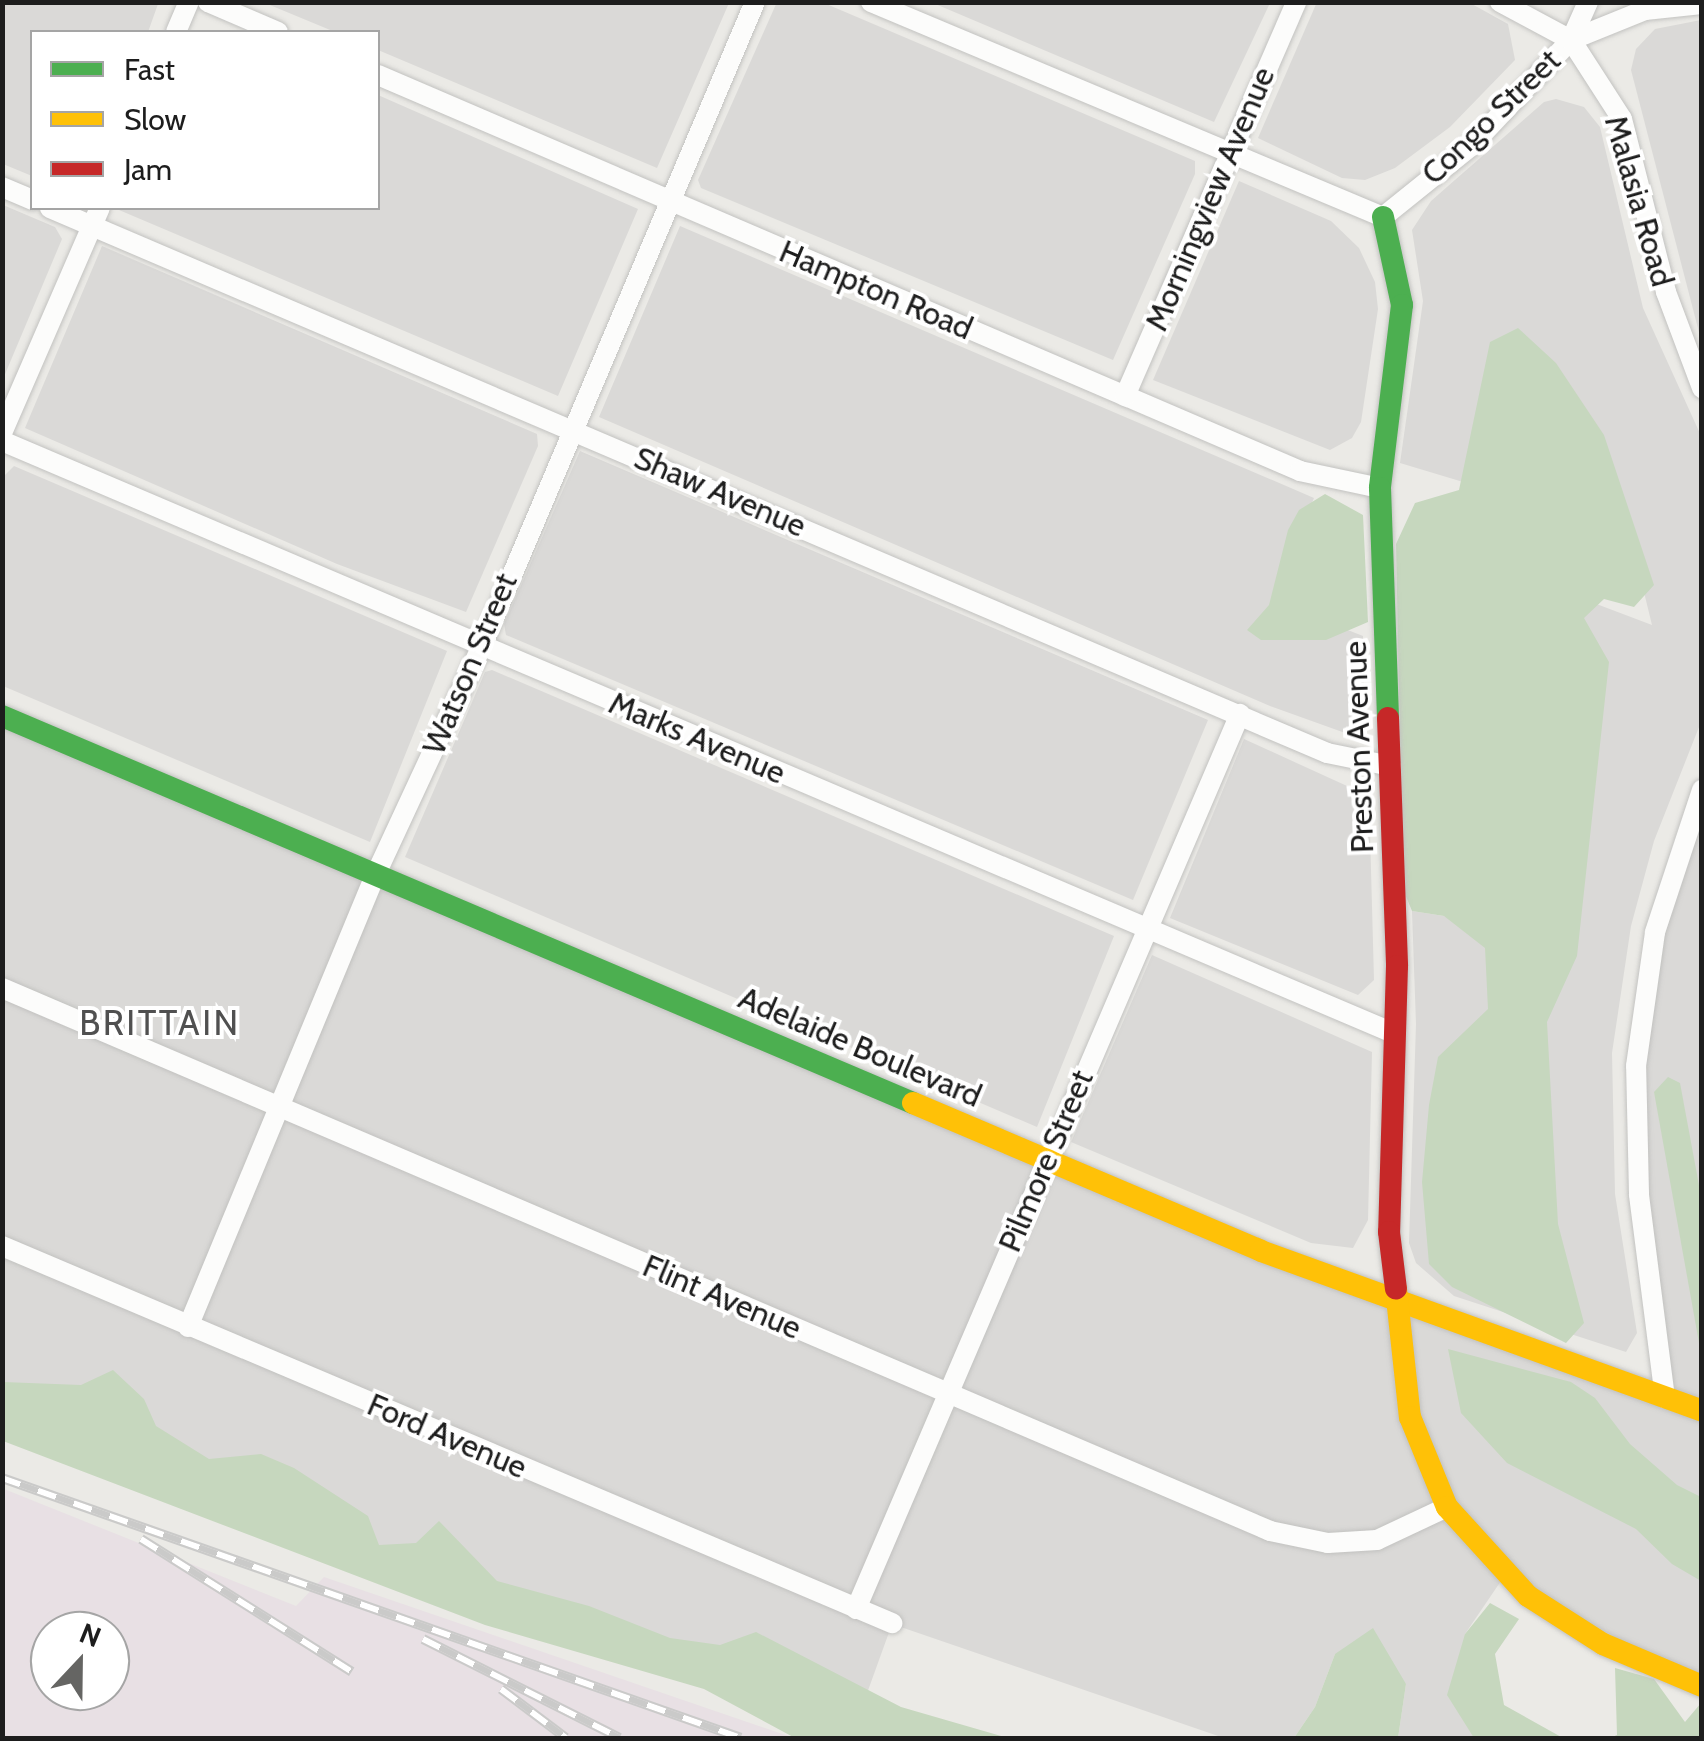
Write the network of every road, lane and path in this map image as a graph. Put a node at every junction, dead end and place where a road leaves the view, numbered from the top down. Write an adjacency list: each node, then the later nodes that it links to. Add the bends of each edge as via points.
1 (189, 2): 10 (street)
2 (208, 2): 11 (street)
3 (756, 2): 17 (street, Watson Street)
4 (872, 2): 14 (street)
5 (1296, 2): 14 (street, Morningview Avenue)
6 (1500, 2): 12 (street, Malasia Road)
7 (1588, 2): 12 (street)
8 (1658, 4): 9 (street, Congo Street); 12 (street, Congo Street)
9 (1702, 4)
10 (177, 30)
11 (273, 30)
12 (1572, 40): 20 (street, Congo Street, via 1470,147); 21 (street, Malasia Road, via 1622,119 1666,292)
13 (380, 77): 17 (street, Hampton Road)
14 (1228, 156): 20 (street); 22 (street, Morningview Avenue)
15 (2, 187): 16 (street)
16 (30, 199)
17 (672, 200): 22 (street, Hampton Road); 23 (street, Watson Street)
18 (60, 210): 19 (street, Shaw Avenue)
19 (96, 217): 23 (street, Shaw Avenue); 24 (street)
20 (1384, 217): 26 (street, Preston Avenue, via 1402,305)
21 (1702, 388)
22 (1125, 396): 26 (street, Hampton Road, via 1300,471)
23 (572, 428): 27 (street, Watson Street); 28 (street, Shaw Avenue)
24 (2, 433)
25 (2, 442): 27 (street, Marks Avenue)
26 (1380, 488): 30 (street, Preston Avenue)
27 (482, 646): 32 (street, Watson Street); 33 (street, Marks Avenue)
28 (1240, 714): 30 (street, Shaw Avenue, via 1327,754); 33 (street, Pilmore Street)
29 (2, 716): 32 (street, Adelaide Boulevard)
30 (1391, 766): 35 (street, Preston Avenue, via 1397,966)
31 (1702, 790): 42 (street, via 1655,932 1636,1066 1638,1194)
32 (375, 876): 36 (street, Watson Street); 37 (street, Adelaide Boulevard)
33 (1144, 928): 35 (street, Marks Avenue); 37 (street, Pilmore Street)
34 (2, 988): 36 (street, Flint Avenue)
35 (1392, 1032): 39 (street, Preston Avenue, via 1389,1232)
36 (280, 1109): 40 (street, Watson Street); 41 (street, Flint Avenue)
37 (1046, 1162): 39 (street, Adelaide Boulevard); 41 (street, Pilmore Street)
38 (2, 1246): 40 (street, Ford Avenue)
39 (1396, 1305): 42 (street, Adelaide Boulevard); 44 (street, Preston Avenue, via 1410,1417)
40 (188, 1326): 45 (street, Ford Avenue)
41 (948, 1392): 44 (street, Flint Avenue, via 1243,1521 1313,1542 1377,1540); 45 (street, Pilmore Street)
42 (1665, 1398): 43 (street, Adelaide Boulevard)
43 (1702, 1412)
44 (1447, 1507): 47 (street, Preston Avenue, via 1505,1575 1552,1614)
45 (856, 1609): 46 (street, Ford Avenue)
46 (892, 1623)
47 (1702, 1686)

